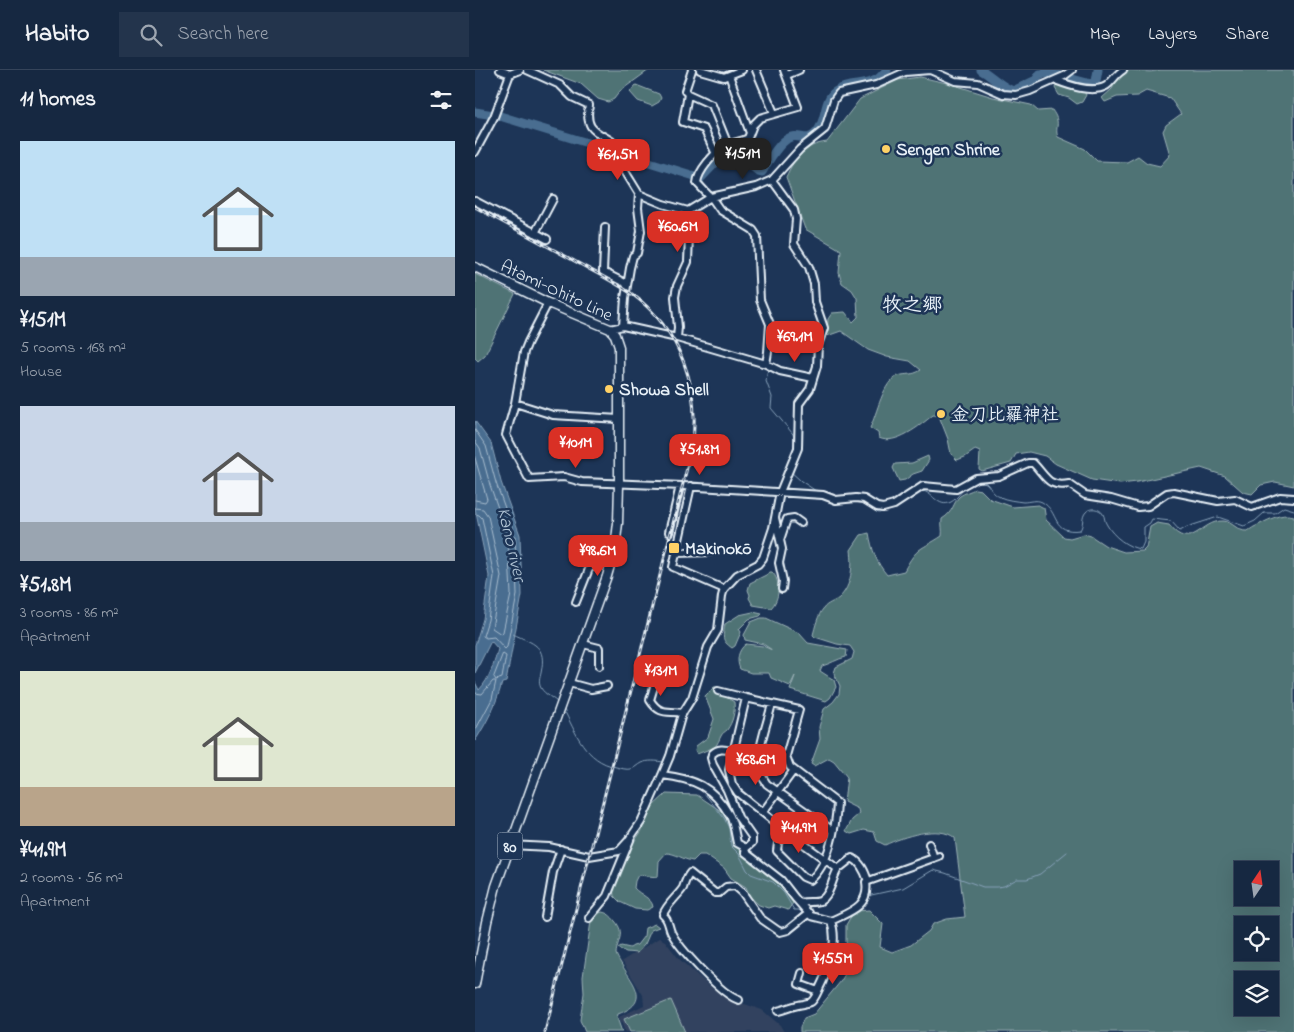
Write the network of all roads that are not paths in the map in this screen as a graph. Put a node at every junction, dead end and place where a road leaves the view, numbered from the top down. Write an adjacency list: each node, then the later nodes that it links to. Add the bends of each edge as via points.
1 (500, 70): 12 (street)
2 (520, 70): 12 (street)
3 (527, 70): 22 (street, via 560,85 572,97 589,105 591,126 617,146 615,155)
4 (692, 70): 15 (street, via 685,89)
5 (700, 70): 13 (street, via 720,77)
6 (741, 70): 13 (street)
7 (757, 70): 16 (street)
8 (799, 70): 11 (street)
9 (1072, 70): 14 (street)
10 (1123, 70): 14 (street, via 1107,86 1099,89)
11 (785, 73): 16 (street, via 798,107)
12 (509, 74): 19 (street, via 494,117)
13 (729, 75): 17 (street)
14 (1055, 80): 21 (street, via 1030,91 1009,95 979,83 955,81 930,70 901,74 876,86 839,93 825,129 800,149)
15 (688, 94): 18 (street, via 711,105); 20 (street, via 683,122 704,129)
16 (774, 113): 17 (street, via 757,120)
17 (750, 133): 18 (street, via 746,139)
18 (728, 145): 20 (street)
19 (475, 152)
20 (716, 154): 23 (street, via 697,184)
21 (772, 180): 23 (street); 37 (street, via 794,210 794,244 809,267 815,284 815,302 824,328)
22 (639, 194): 26 (street); 31 (street, via 641,231)
23 (714, 197): 26 (street); 36 (street, via 720,210 753,230 757,236 760,300 769,324)
24 (553, 199): 28 (street)
25 (475, 201): 28 (street)
26 (688, 211): 35 (street, via 688,262 675,296)
27 (605, 227): 31 (street, via 603,272)
28 (535, 232): 29 (street)
29 (547, 239)
30 (475, 267): 32 (main road, Atami-Ohito Line)
31 (627, 284): 33 (street)
32 (548, 303): 34 (main road, Atami-Ohito Line); 38 (street, via 524,352)
33 (623, 326): 34 (street); 35 (street)
34 (610, 328): 39 (main road, Atami-Ohito Line / 80, via 619,347)
35 (677, 338): 36 (street)
36 (768, 365): 37 (street)
37 (813, 378): 43 (street, via 810,389 799,404 798,448)
38 (515, 403): 39 (street, via 553,415); 40 (street, via 506,435 529,479 565,477 582,482)
39 (619, 419): 40 (main road, Atami-Ohito Line / 80)
40 (619, 484): 41 (street); 49 (main road, Atami-Ohito Line / 80)
41 (680, 486): 42 (street); 47 (street)
42 (691, 486): 43 (street); 50 (street)
43 (780, 492): 44 (street, via 823,495 837,500 864,499 883,508 923,486 956,489 976,478 999,476 1028,463 1056,485 1069,484 1085,495 1138,507 1148,506 1174,492 1217,501 1235,499 1252,507 1280,497); 45 (street)
44 (1294, 498)
45 (775, 517): 48 (street); 53 (street, via 762,561 737,575)
46 (801, 523): 48 (street, via 794,518 787,519)
47 (669, 532)
48 (780, 541): 52 (street)
49 (615, 548): 54 (street, via 589,569); 55 (main road, Atami-Ohito Line / 80)
50 (676, 552): 51 (street); 53 (street, via 675,569)
51 (710, 552)
52 (782, 588)
53 (724, 589): 63 (street, via 718,630 708,647 692,698)
54 (576, 602)
55 (583, 644): 56 (street, via 599,648); 58 (main road, Atami-Ohito Line / 80)
56 (599, 666)
57 (659, 670): 63 (street, via 650,700 657,710)
58 (569, 683): 59 (street, via 591,689); 73 (main road, Atami-Ohito Line / 80)
59 (607, 686)
60 (718, 692): 61 (street)
61 (746, 698): 62 (street); 64 (street)
62 (772, 704): 65 (street, via 799,710 786,756); 67 (street, via 758,767 767,784)
63 (683, 713): 66 (street)
64 (732, 750): 68 (street, via 729,770 732,784 738,793); 74 (street, via 717,750 711,758 738,816 752,837 752,843)
65 (794, 770): 67 (street); 70 (street, via 837,803)
66 (662, 775): 71 (street); 74 (street, via 692,780 708,788 731,816 737,843)
67 (778, 792): 68 (street); 70 (street)
68 (763, 812): 69 (street)
69 (787, 831): 76 (street); 76 (street, via 778,843 777,851 807,880)
70 (833, 831): 76 (street)
71 (631, 837): 75 (street, via 615,852 589,856); 82 (street, via 607,896)
72 (929, 844): 78 (street, via 937,857)
73 (510, 845): 75 (street); 87 (main road, 80, via 487,922)
74 (746, 848): 79 (street, via 745,852 781,880)
75 (561, 850): 81 (street, via 553,872)
76 (825, 859): 77 (street)
77 (837, 869): 78 (street, via 853,858 864,870); 79 (street, via 822,899)
78 (868, 881): 83 (street, via 862,903)
79 (800, 903): 80 (street)
80 (809, 913): 83 (street); 89 (street, via 788,930 780,932 759,918 735,886 715,893 691,873 687,877 663,914 689,957)
81 (545, 917)
82 (589, 918)
83 (831, 921): 85 (street, via 834,942)
84 (815, 960): 85 (street)
85 (829, 964): 88 (street)
86 (802, 973): 88 (street, via 799,984)
87 (475, 984)
88 (818, 991): 90 (street, via 812,1002)
89 (739, 1000)
90 (777, 1011)

